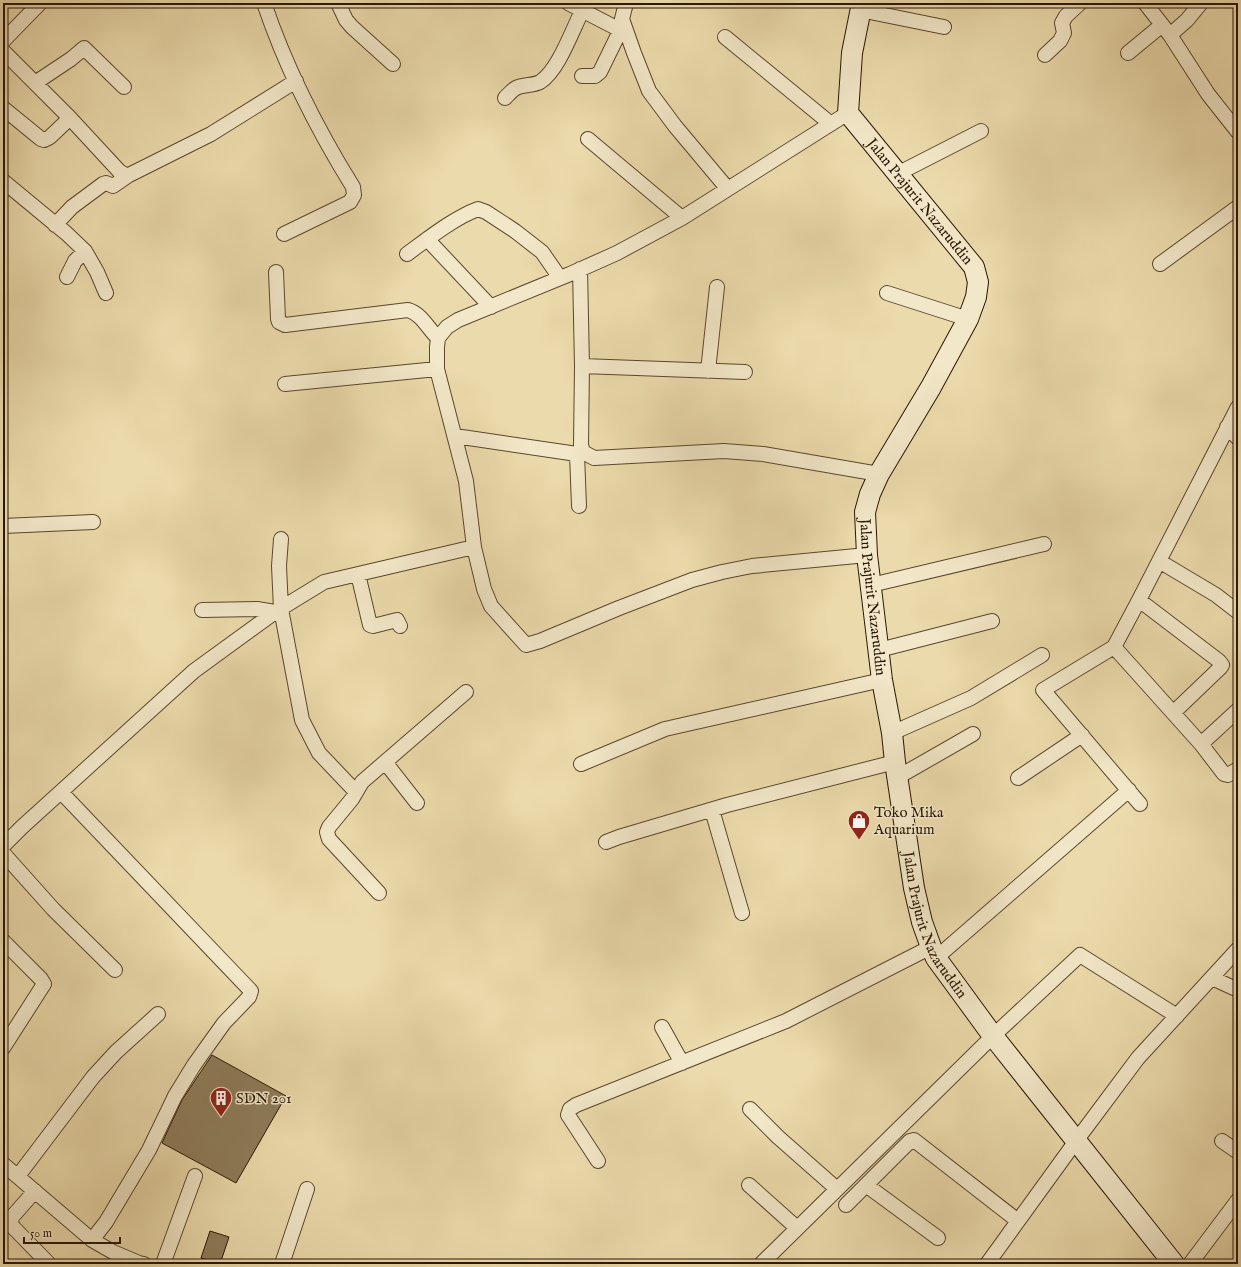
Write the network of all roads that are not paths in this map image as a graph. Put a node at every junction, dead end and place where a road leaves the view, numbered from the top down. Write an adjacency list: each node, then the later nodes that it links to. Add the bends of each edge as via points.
1 (40, 3): 15 (street)
2 (264, 3): 21 (street, via 277,42)
3 (338, 3): 19 (street, via 352,28)
4 (568, 3): 10 (street)
5 (626, 3): 13 (street, via 622,19)
6 (1080, 3): 18 (street, via 1062,23 1064,33 1060,41)
7 (1145, 3): 12 (street)
8 (1201, 3): 12 (street, via 1187,20)
9 (861, 6): 11 (street); 26 (street, via 852,52)
10 (582, 11): 13 (street); 24 (street, via 555,66 541,81 534,85 527,84 514,88)
11 (944, 27)
12 (1166, 30): 17 (street); 30 (street, via 1208,94)
13 (624, 31): 20 (street, via 600,72 595,76); 35 (street, via 649,91)
14 (725, 37): 28 (street)
15 (3, 41)
16 (3, 51): 22 (street)
17 (1128, 53)
18 (1045, 55)
19 (393, 64)
20 (582, 76)
21 (296, 81): 33 (street, via 211,134); 39 (street, via 327,146 353,188 354,195 350,202)
22 (35, 83): 23 (street, via 84,48); 27 (street)
23 (124, 87)
24 (505, 98)
25 (3, 108): 27 (street, via 44,140)
26 (848, 113): 28 (street); 32 (street, Jalan Prajurit Nazaruddin)
27 (70, 118): 33 (street, via 119,171)
28 (831, 124): 35 (street)
29 (981, 131): 32 (street)
30 (1238, 132)
31 (588, 139): 37 (street)
32 (897, 174): 52 (street, Jalan Prajurit Nazaruddin, via 974,267 978,282)
33 (129, 175): 38 (street, via 113,186 104,184 72,207)
34 (3, 181): 38 (street)
35 (727, 188): 37 (street)
36 (1238, 207): 43 (street)
37 (682, 218): 44 (street, via 617,253)
38 (55, 225): 41 (street)
39 (284, 234)
40 (427, 239): 42 (street); 47 (street, via 478,209 515,231 542,252); 51 (street)
41 (85, 251): 46 (street, via 75,261); 50 (street)
42 (407, 254)
43 (1160, 264)
44 (580, 269): 47 (street); 54 (street)
45 (276, 272): 53 (street, via 278,319 285,325 408,310 419,315)
46 (67, 277)
47 (560, 278): 51 (street)
48 (717, 287): 56 (street)
49 (888, 293): 52 (street)
50 (106, 294)
51 (491, 307): 53 (street, via 458,320 447,327)
52 (968, 319): 64 (street, Jalan Prajurit Nazaruddin, via 931,387)
53 (438, 338): 55 (street)
54 (582, 366): 56 (street); 63 (street)
55 (437, 368): 58 (street); 61 (street)
56 (708, 371): 57 (street)
57 (745, 372)
58 (285, 384)
59 (1238, 408): 60 (street)
60 (1227, 427): 62 (street); 72 (street)
61 (455, 436): 63 (street); 70 (street, via 466,481)
62 (1238, 438)
63 (580, 453): 64 (street, via 594,458 744,452); 65 (street)
64 (878, 474): 71 (street, Jalan Prajurit Nazaruddin, via 865,512)
65 (579, 506)
66 (93, 522): 67 (street)
67 (3, 526)
68 (281, 539): 77 (street)
69 (1044, 544): 74 (street)
70 (474, 547): 71 (street, via 484,589 491,606 526,645 692,580 722,572 752,566); 73 (street)
71 (867, 555): 74 (street, Jalan Prajurit Nazaruddin)
72 (1159, 561): 75 (street); 78 (street)
73 (358, 574): 77 (street, via 324,582); 80 (street, via 370,625 397,620)
74 (871, 585): 82 (street, Jalan Prajurit Nazaruddin)
75 (1140, 600): 81 (street); 87 (street, via 1222,665)
76 (202, 610): 77 (street)
77 (278, 611): 98 (street, via 194,671); 99 (street, via 302,720 319,753)
78 (1238, 612)
79 (992, 620): 82 (street)
80 (400, 626)
81 (1114, 647): 87 (street); 90 (street, via 1043,690)
82 (879, 650): 84 (street, Jalan Prajurit Nazaruddin)
83 (1042, 655): 88 (street, via 971,698)
84 (882, 680): 88 (street, Jalan Prajurit Nazaruddin); 93 (street, via 665,729)
85 (466, 692): 92 (street)
86 (1238, 710): 91 (street)
87 (1174, 712): 91 (street)
88 (892, 733): 95 (street, Jalan Prajurit Nazaruddin)
89 (973, 734): 95 (street)
90 (1082, 735): 96 (street); 97 (street)
91 (1201, 744): 94 (street, via 1224,774 1228,775)
92 (385, 762): 99 (street, via 362,782); 100 (street)
93 (581, 764)
94 (1238, 769)
95 (896, 770): 102 (street); 110 (street, Jalan Prajurit Nazaruddin, via 914,888 922,922)
96 (1018, 778)
97 (1129, 790): 101 (street); 110 (street)
98 (61, 792): 104 (street); 138 (street, via 251,992 224,1023 194,1065 175,1096 149,1150 106,1222)
99 (356, 792): 106 (street, via 327,832 330,839)
100 (417, 803)
101 (1140, 804)
102 (712, 810): 103 (street); 107 (street)
103 (606, 842)
104 (3, 846)
105 (3, 853): 111 (street, via 53,909)
106 (379, 893)
107 (742, 913)
108 (3, 941): 118 (street, via 44,984)
109 (1238, 949): 112 (street)
110 (934, 953): 117 (street, Jalan Prajurit Nazaruddin); 119 (street, via 786,1021)
111 (115, 970)
112 (1212, 978): 113 (street); 115 (street)
113 (1238, 990)
114 (158, 1014): 126 (street, via 93,1077)
115 (1177, 1016): 117 (street, via 1080,955); 121 (street, via 1138,1058)
116 (662, 1027): 119 (street)
117 (993, 1036): 121 (street, Jalan Prajurit Nazaruddin); 131 (street)
118 (3, 1048)
119 (682, 1063): 124 (street, via 570,1109 568,1115)
120 (750, 1109): 131 (street)
121 (1076, 1141): 135 (street); 145 (street, Jalan Prajurit Nazaruddin)
122 (1222, 1142): 123 (street)
123 (1238, 1152)
124 (598, 1161)
125 (3, 1164): 126 (street)
126 (18, 1176): 132 (street)
127 (195, 1176): 141 (street)
128 (749, 1185): 136 (street)
129 (866, 1185): 134 (street); 135 (street, via 910,1141 914,1140); 137 (street)
130 (307, 1189): 142 (street)
131 (837, 1189): 136 (street)
132 (35, 1191): 138 (street); 139 (street, via 12,1217 11,1225)
133 (1238, 1200): 146 (street)
134 (846, 1205)
135 (1018, 1221): 144 (street)
136 (797, 1228): 143 (street)
137 (938, 1238)
138 (92, 1240): 140 (street)
139 (49, 1264)
140 (140, 1264)
141 (162, 1264)
142 (282, 1264)
143 (761, 1264)
144 (987, 1264)
145 (1174, 1264)
146 (1190, 1264)

